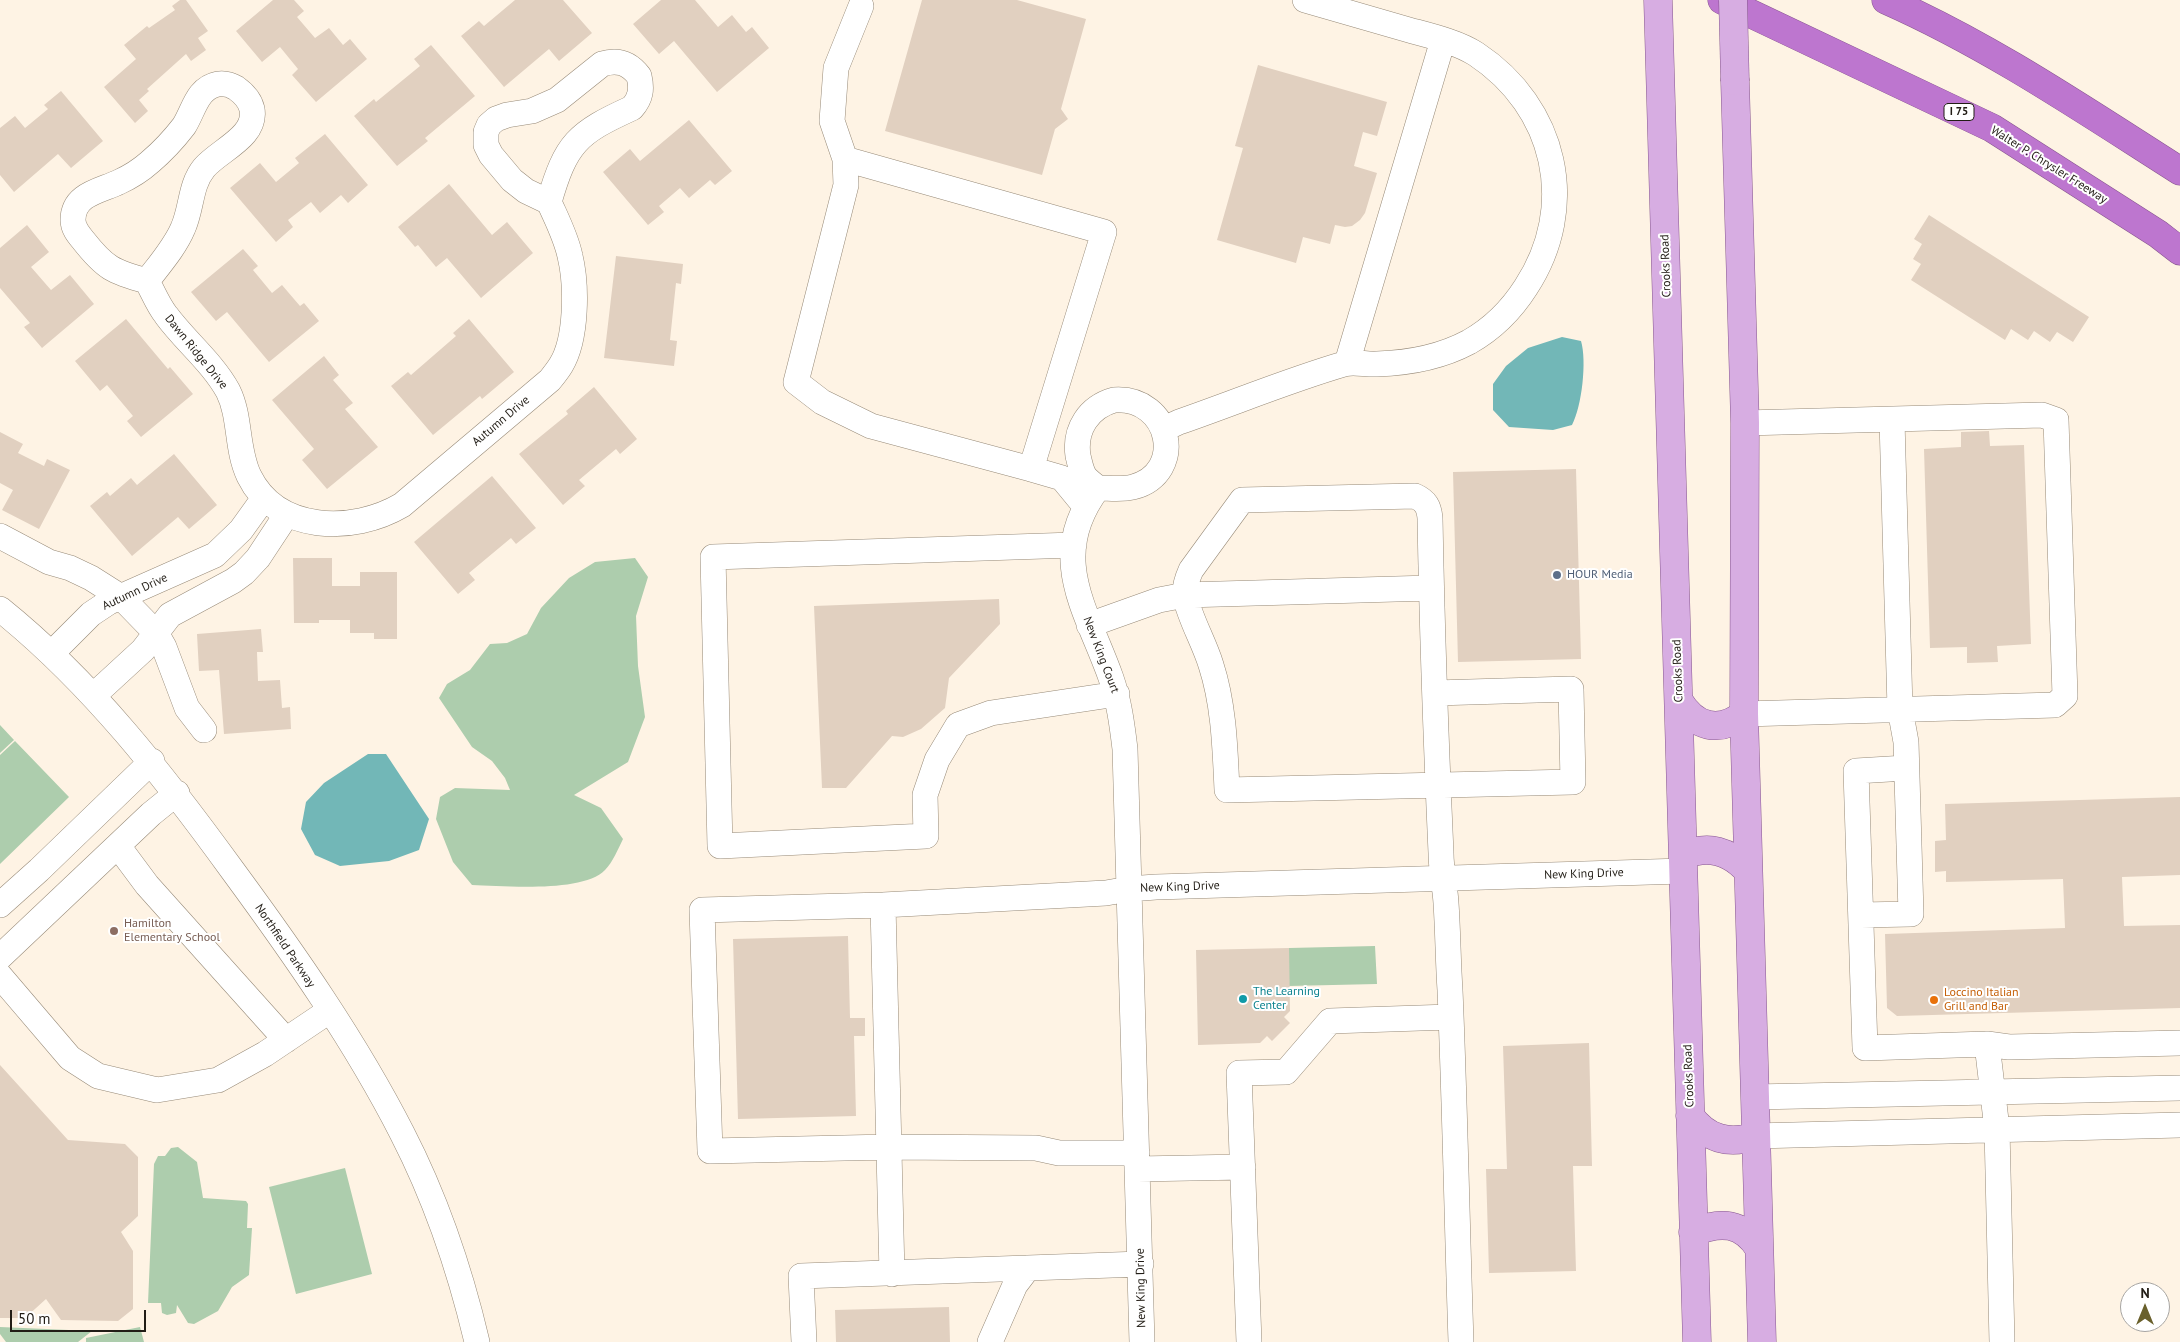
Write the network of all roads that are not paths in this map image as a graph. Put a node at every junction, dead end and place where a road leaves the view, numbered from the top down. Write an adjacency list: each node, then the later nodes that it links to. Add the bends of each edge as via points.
1 (1305, 0): 7 (street)
2 (1658, 0): 32 (main road, Crooks Road)
3 (1722, 0): 11 (highway, Walter P. Chrysler Freeway / I 75, via 1992,128)
4 (1733, 0): 15 (main road, bridge)
5 (1886, 0): 9 (highway, via 1935,22)
6 (861, 6): 8 (street, via 836,68 832,121)
7 (1443, 40): 13 (street); 13 (street, via 1474,53 1494,68 1522,99 1542,130 1552,162 1556,194 1547,244 1517,300 1490,328 1471,341 1426,359 1400,363)
8 (845, 159): 17 (street, via 846,185 796,382 822,402 871,426); 17 (street, via 1104,232)
9 (2180, 171)
10 (549, 202): 10 (street, via 562,164 574,143 590,129 632,108 637,102 639,76 627,65 602,64 558,100 532,111 507,115 489,125 485,139 491,155 518,186); 19 (street, Autumn Drive, via 570,258 573,296 570,342 562,364 550,380 402,505 384,515 340,524 302,520)
11 (2180, 251)
12 (147, 281): 12 (street, via 183,229 205,166 250,126 252,108 242,93 232,86 210,86 202,93 172,142 133,175 87,195 74,210 75,230 100,262 113,270); 19 (street, Dawn Ridge Drive, via 165,314 229,393 249,475)
13 (1347, 363): 16 (street)
14 (1892, 420): 15 (street); 33 (street); 33 (street, via 2042,415 2056,420 2065,687 2065,696 2055,705)
15 (1745, 423): 34 (main road)
16 (1164, 429): 18 (street, via 1166,455 1156,474 1133,487); 18 (street, via 1152,412 1132,401 1105,402 1092,411 1079,433 1077,448)
17 (1031, 469): 18 (street, via 1062,478)
18 (1091, 497): 21 (street, New King Court)
19 (275, 506): 24 (street, Autumn Drive, via 242,530 216,556); 27 (street, via 258,558 244,573 170,615)
20 (0, 536): 24 (street, via 49,562 86,575)
21 (1074, 545): 26 (street, New King Court, via 1075,583); 30 (street, via 713,557 720,846 926,836 925,794 937,760 958,725 991,713)
22 (1431, 588): 23 (street); 23 (street, via 1430,518 1423,499 1416,496 1242,500 1191,570); 29 (street)
23 (1185, 595): 26 (street, via 1159,600); 38 (street, via 1209,657 1218,691 1223,718 1227,790)
24 (121, 597): 27 (street); 28 (street, Autumn Drive, via 91,614)
25 (0, 609): 28 (street, Northfield Parkway)
26 (1089, 625): 30 (street, New King Court)
27 (156, 633): 31 (street, via 137,656); 35 (street, via 187,708)
28 (52, 653): 31 (street, Northfield Parkway)
29 (1435, 693): 38 (street); 38 (street, via 1570,689 1573,782)
30 (1117, 694): 44 (street, New King Court, via 1125,749)
31 (93, 696): 36 (street, Northfield Parkway)
32 (1679, 701): 34 (main road, via 1686,713 1704,724 1726,725); 41 (main road, Crooks Road)
33 (1900, 709): 34 (street); 37 (street, via 1906,742)
34 (1744, 714): 42 (main road)
35 (204, 730)
36 (152, 761): 39 (street, Northfield Parkway); 45 (street)
37 (1906, 768): 47 (street, via 1856,770); 47 (street, via 1911,914)
38 (1438, 786): 43 (street)
39 (177, 793): 40 (street); 50 (street, Northfield Parkway)
40 (118, 846): 48 (street); 52 (street, via 147,885)
41 (1683, 863): 42 (main road, via 1694,851 1717,850 1739,861); 43 (street, New King Drive); 58 (main road, Crooks Road)
42 (1748, 871): 57 (main road)
43 (1443, 879): 44 (street, New King Drive); 51 (street)
44 (1130, 889): 46 (street); 63 (street, New King Drive)
45 (0, 905)
46 (883, 905): 62 (street); 62 (street, via 702,910 710,1151)
47 (1861, 915): 54 (street, via 1865,1048)
48 (0, 957)
49 (0, 976): 52 (street, via 70,1058 98,1076 157,1090 218,1080)
50 (329, 1011): 52 (street); 70 (street, Northfield Parkway, via 403,1133 429,1191 458,1272)
51 (1450, 1017): 64 (street, via 1330,1020 1286,1072 1239,1073); 75 (street)
52 (286, 1040)
53 (2180, 1043): 54 (street, via 2009,1047)
54 (1987, 1044): 56 (street)
55 (2180, 1088): 56 (street)
56 (1992, 1091): 57 (street); 60 (street)
57 (1754, 1097): 61 (main road)
58 (1690, 1116): 61 (main road, via 1702,1130 1717,1138 1736,1140); 65 (main road, Crooks Road)
59 (2180, 1125): 60 (street)
60 (1997, 1129): 61 (street); 78 (street)
61 (1755, 1136): 66 (main road)
62 (889, 1147): 63 (street, via 1036,1148); 69 (street)
63 (1137, 1161): 64 (street); 67 (street, New King Drive)
64 (1243, 1167): 74 (street)
65 (1693, 1232): 66 (main road, via 1725,1225 1746,1232); 76 (main road, Crooks Road)
66 (1759, 1248): 77 (main road)
67 (1141, 1264): 68 (street); 73 (street, New King Drive)
68 (1028, 1268): 69 (street); 72 (street, via 1015,1285)
69 (892, 1274): 71 (street, via 801,1276)
70 (478, 1342)
71 (804, 1342)
72 (990, 1342)
73 (1142, 1342)
74 (1249, 1342)
75 (1461, 1342)
76 (1697, 1342)
77 (1762, 1342)
78 (2002, 1342)

